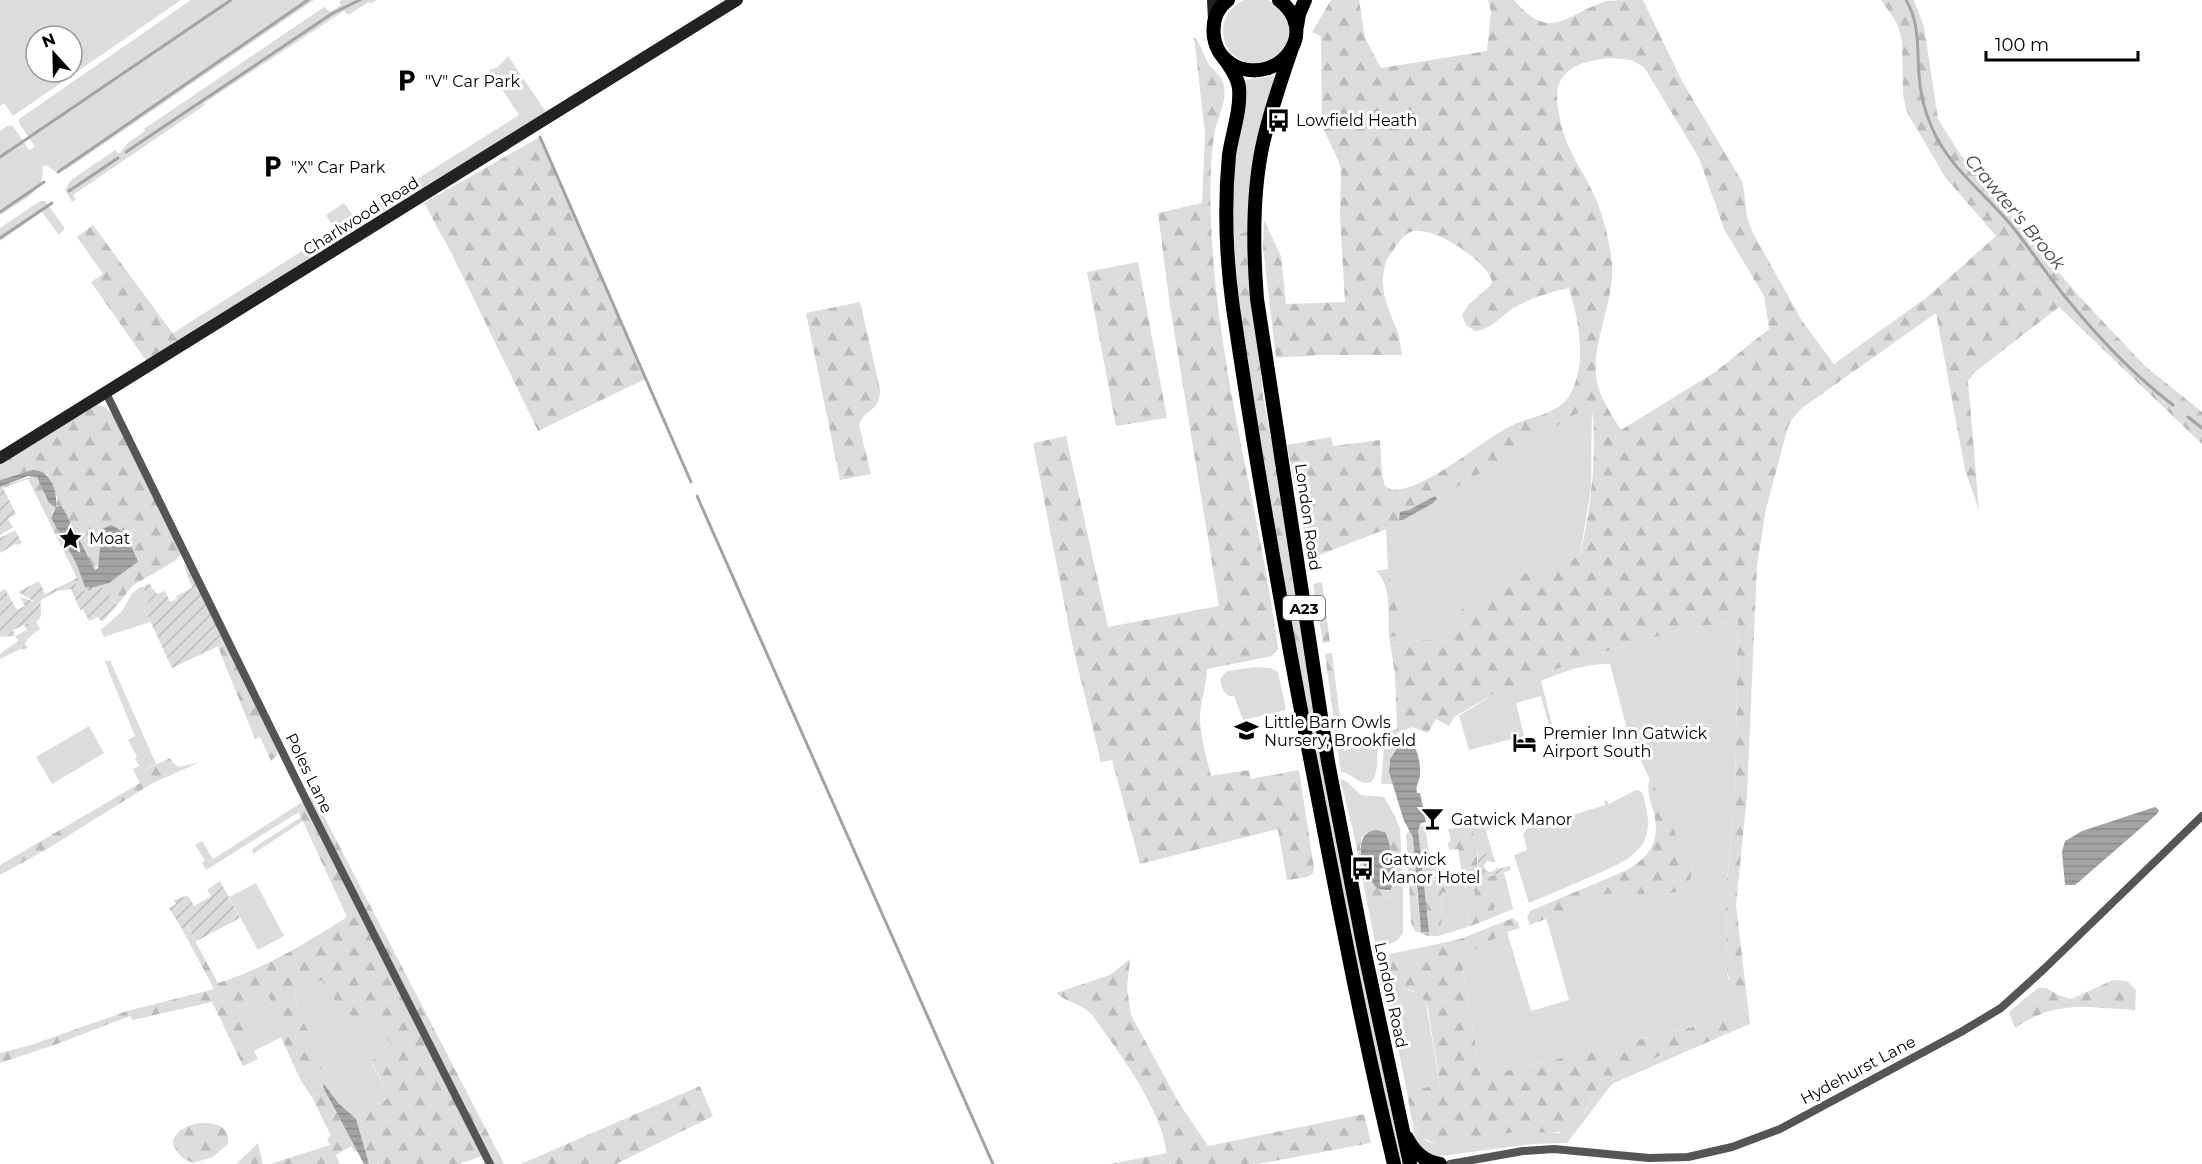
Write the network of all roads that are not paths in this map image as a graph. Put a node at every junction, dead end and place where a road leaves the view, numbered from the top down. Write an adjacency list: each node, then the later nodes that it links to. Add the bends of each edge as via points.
1 (737, 0): 10 (street, Charlwood Road)
2 (1213, 0): 6 (street)
3 (1228, 0): 6 (main road, via 1219,9)
4 (1279, 0): 7 (main road, via 1292,14)
5 (1305, 0): 7 (main road)
6 (1214, 25): 9 (main road, London Road, via 1216,45)
7 (1297, 32): 8 (main road, London Road)
8 (1291, 51): 9 (main road, via 1260,71 1244,69); 13 (main road, London Road / A23, via 1274,101 1258,171 1254,224 1257,299 1328,762)
9 (1224, 58): 15 (main road, London Road / A23, via 1239,88 1226,226 1230,283 1251,425 1320,813 1366,1047)
10 (106, 393): 11 (street, Charlwood Road); 14 (street, Poles Lane)
11 (0, 458)
12 (2202, 816): 18 (street, Hydehurst Lane, via 1995,1012 1780,1129 1732,1147 1688,1156 1649,1158 1554,1149)
13 (1396, 1104): 16 (main road, London Road / A23); 17 (main road, via 1414,1149 1423,1158)
14 (490, 1164)
15 (1394, 1164)
16 (1410, 1164)
17 (1440, 1164)
18 (1450, 1164)

